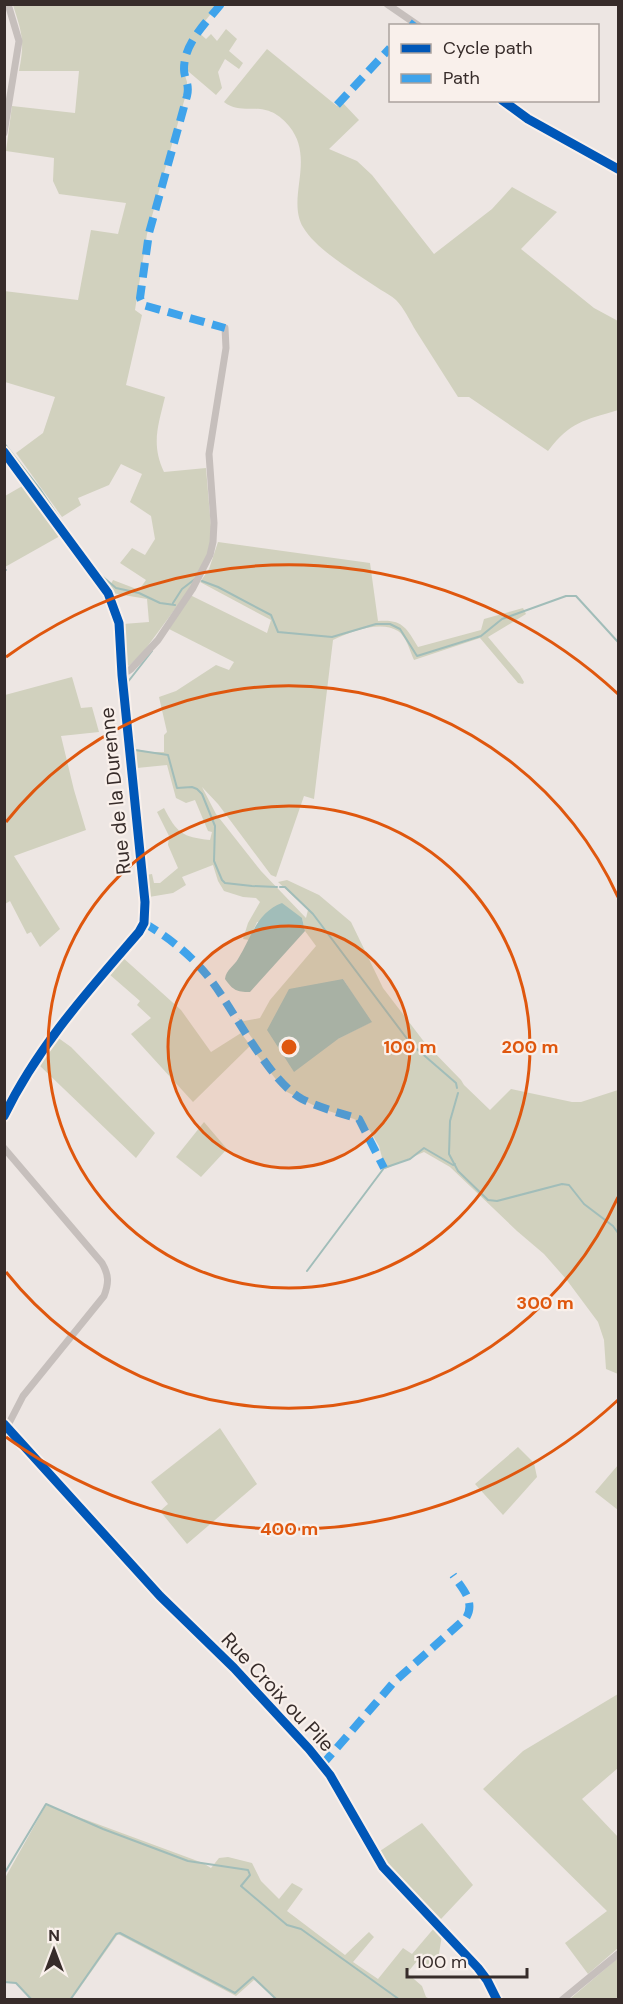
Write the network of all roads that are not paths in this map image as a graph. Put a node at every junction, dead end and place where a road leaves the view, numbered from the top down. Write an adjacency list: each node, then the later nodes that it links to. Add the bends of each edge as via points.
1 (9, 4): 5 (street, via 19,40)
2 (387, 4): 3 (street)
3 (416, 24)
4 (505, 102): 6 (street)
5 (4, 133)
6 (618, 169)
7 (225, 328): 9 (street, via 226,348 209,454 213,542 206,564 158,640)
8 (4, 452): 9 (street, Rue de la Durenne, via 108,593 119,622)
9 (122, 675): 10 (street, Rue de la Durenne, via 144,923 40,1052)
10 (4, 1116)
11 (4, 1148): 12 (street, via 108,1273 104,1296 23,1396)
12 (6, 1428): 14 (street, Rue Croix ou Pile, via 159,1596 234,1668 309,1749 330,1776 383,1868 478,1968)
13 (618, 1954): 15 (street)
14 (497, 2000)
15 (562, 2000)

